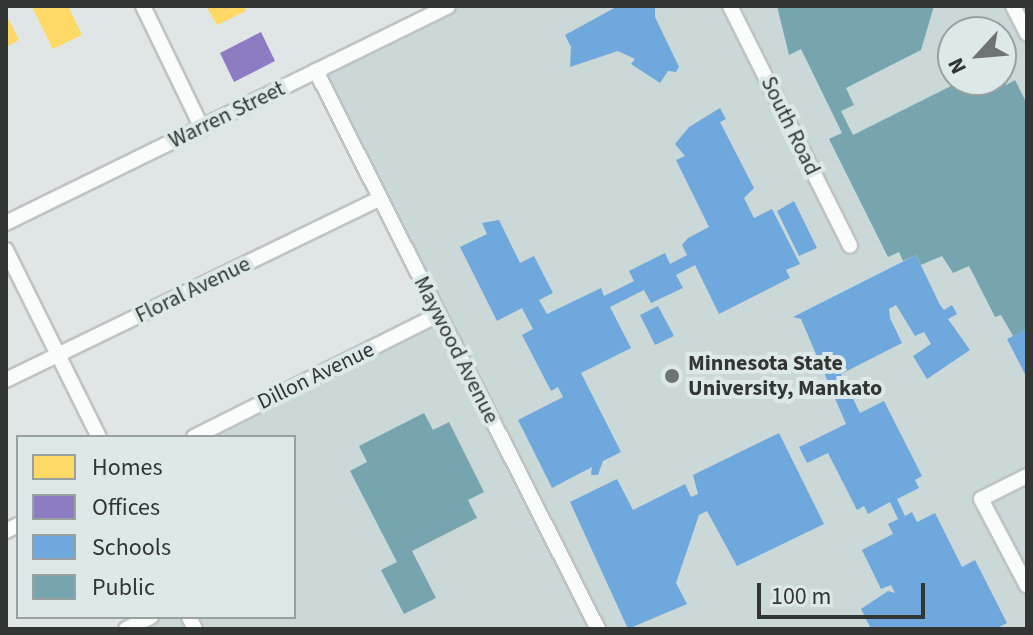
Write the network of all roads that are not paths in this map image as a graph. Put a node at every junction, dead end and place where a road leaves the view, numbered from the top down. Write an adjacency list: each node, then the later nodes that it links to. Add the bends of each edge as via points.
1 (143, 6): 7 (street)
2 (448, 6): 6 (street, Warren Street)
3 (730, 6): 10 (street, South Road)
4 (1013, 6): 5 (street)
5 (1027, 34)
6 (316, 71): 7 (street, Warren Street); 8 (street, Maywood Avenue)
7 (202, 128): 9 (street, Warren Street)
8 (379, 199): 12 (street, Maywood Avenue); 13 (street, Floral Avenue)
9 (6, 223)
10 (850, 246)
11 (6, 250): 13 (street)
12 (438, 315): 16 (street, Dillon Avenue); 21 (street, Maywood Avenue)
13 (59, 355): 14 (street, Floral Avenue); 15 (street)
14 (6, 380)
15 (98, 435)
16 (198, 435)
17 (1027, 476): 18 (street, via 981,499)
18 (1027, 586)
19 (147, 619): 20 (street)
20 (126, 629)
21 (598, 629)

